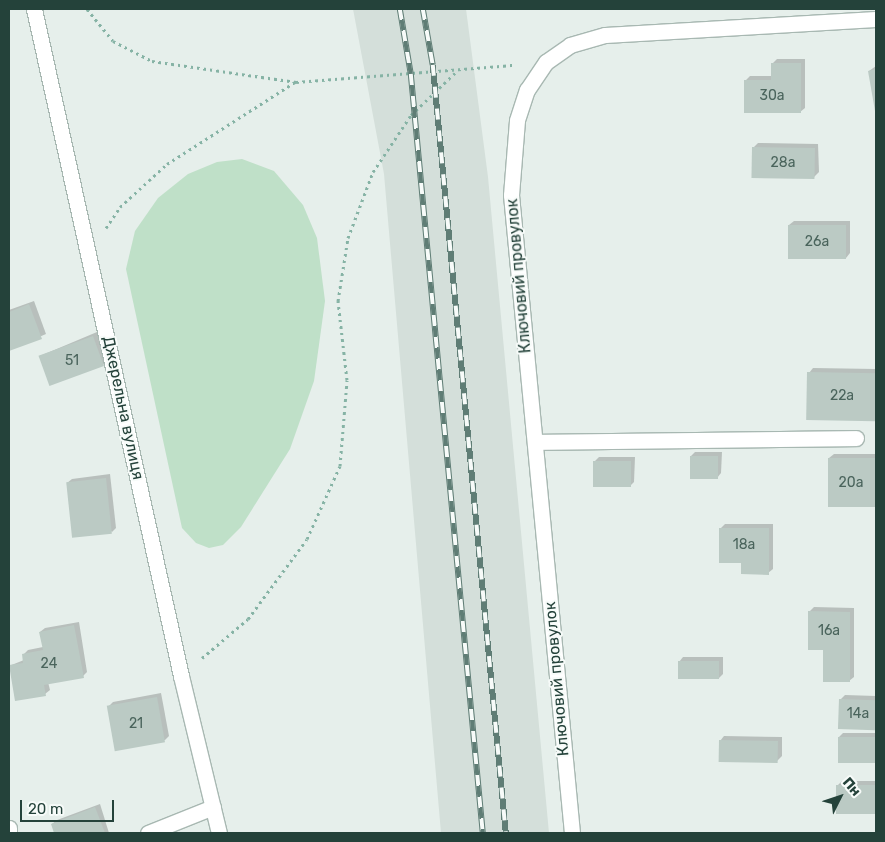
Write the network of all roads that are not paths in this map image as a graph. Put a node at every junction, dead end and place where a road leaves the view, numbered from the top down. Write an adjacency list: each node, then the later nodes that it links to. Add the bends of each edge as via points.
1 (34, 9): 5 (street, Джерельна вулиця, via 181,676)
2 (876, 19): 4 (street, Ключовий провулок, via 605,35 570,45 546,62 527,90 519,112 512,155 511,195)
3 (856, 438): 4 (street)
4 (535, 442): 10 (street, Ключовий провулок)
5 (213, 807): 8 (street); 9 (street, Джерельна вулиця)
6 (9, 828): 7 (street)
7 (9, 833)
8 (148, 833)
9 (219, 833)
10 (572, 833)

